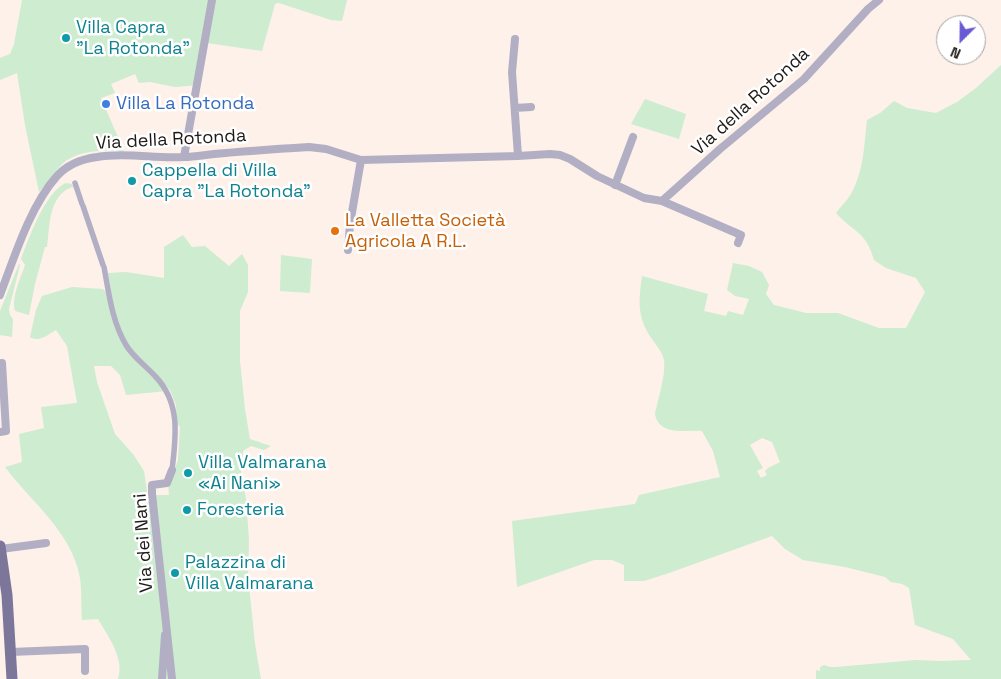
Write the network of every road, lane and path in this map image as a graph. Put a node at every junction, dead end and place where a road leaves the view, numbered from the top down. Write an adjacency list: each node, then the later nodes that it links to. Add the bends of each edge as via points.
1 (212, 0): 8 (street)
2 (878, 0): 12 (street, Via della Rotonda, via 804,79)
3 (515, 39): 5 (street, via 512,72)
4 (531, 107): 5 (street)
5 (515, 108): 7 (street)
6 (633, 137): 11 (street)
7 (518, 156): 9 (street, Via della Rotonda); 11 (street, Via della Rotonda, via 560,156)
8 (184, 158): 9 (street, Via della Rotonda, via 309,147); 15 (street, Via della Rotonda, via 98,156 68,167 38,204)
9 (361, 160): 14 (street)
10 (75, 183): 18 (street, via 103,266 114,319 126,346 167,391 173,405 176,442)
11 (615, 184): 12 (street, Via della Rotonda, via 644,198)
12 (662, 202): 13 (street, Via della Rotonda, via 741,235)
13 (738, 243)
14 (348, 250)
15 (0, 295)
16 (2, 363): 17 (street, via 6,431)
17 (0, 432)
18 (172, 470): 21 (street, Via dei Nani, via 167,483 152,485)
19 (46, 543): 20 (street)
20 (0, 548): 22 (main road)
21 (167, 626): 25 (street); 26 (street)
22 (11, 652): 23 (street, via 85,649); 24 (main road)
23 (85, 671)
24 (12, 679)
25 (162, 679)
26 (172, 679)

